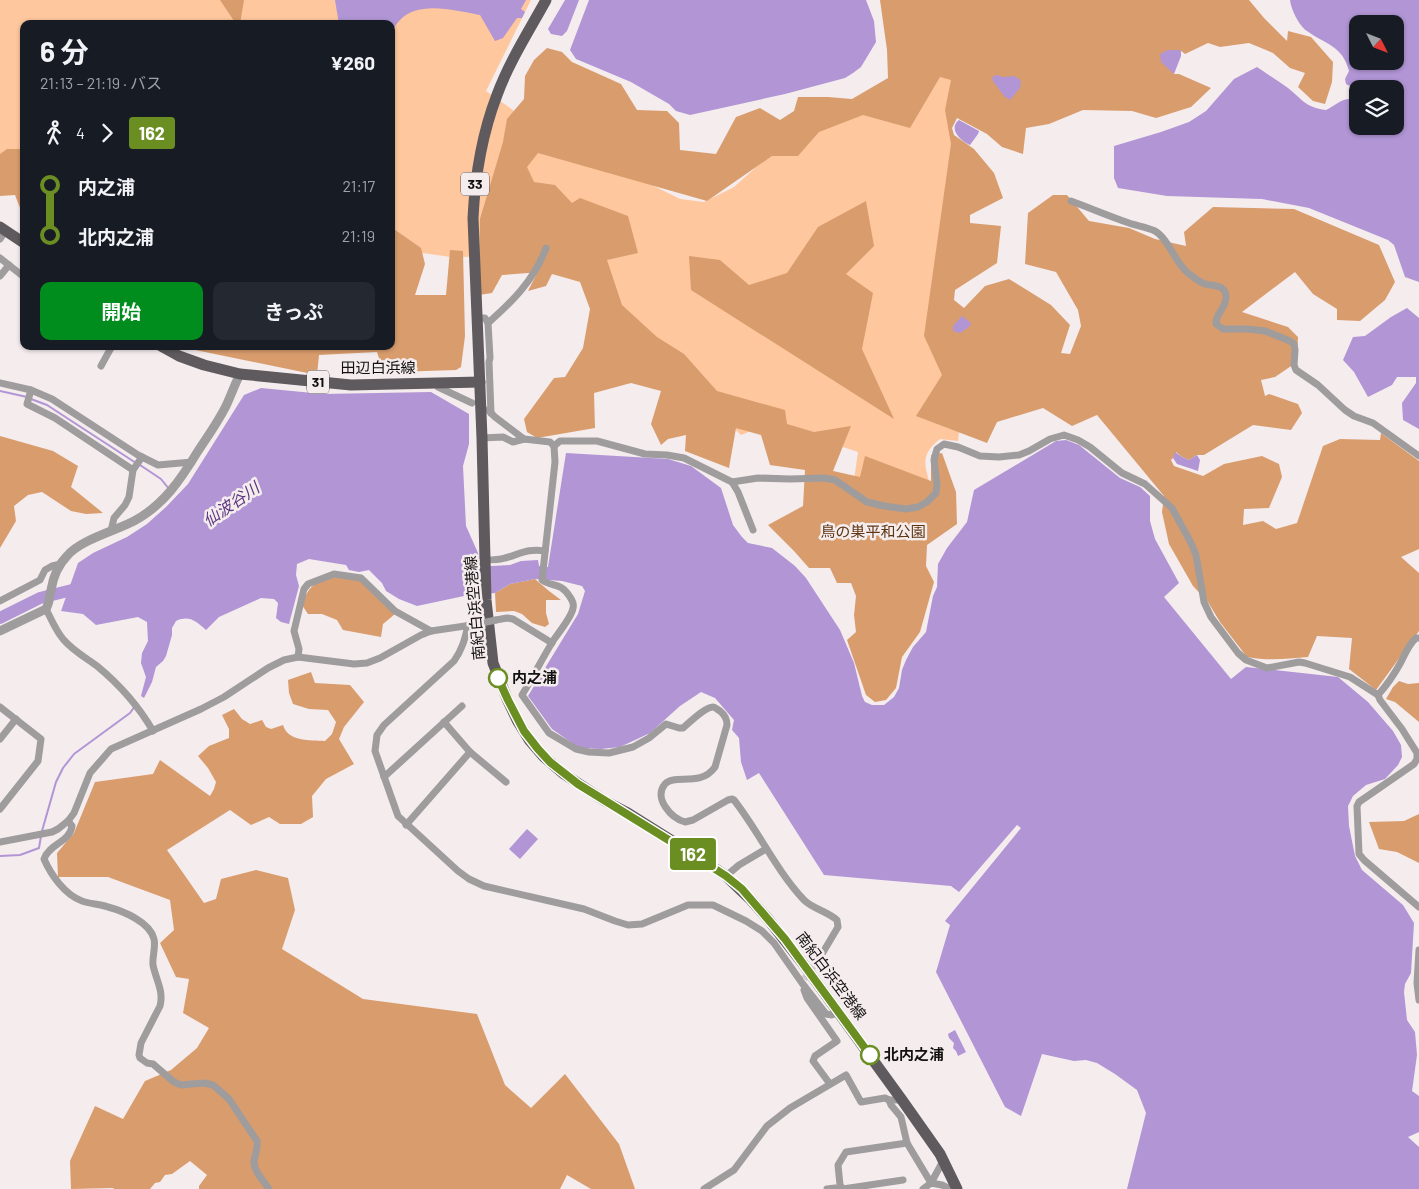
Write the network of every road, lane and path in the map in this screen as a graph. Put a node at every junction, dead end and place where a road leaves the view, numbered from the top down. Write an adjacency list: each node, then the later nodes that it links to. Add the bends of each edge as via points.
1 (546, 0): 10 (main road, 南紀白浜空港線 / 33, via 497,95 482,145 473,218)
2 (1071, 201): 24 (street, via 1155,232 1183,270 1205,284 1221,287 1226,296 1216,320 1219,328 1265,331 1290,341 1294,344 1296,370 1350,413 1373,423)
3 (2, 232): 4 (main road)
4 (20, 241)
5 (546, 248): 11 (street, via 528,283)
6 (0, 258): 7 (street)
7 (9, 265): 8 (street); 9 (street)
8 (20, 274)
9 (0, 276)
10 (476, 318): 11 (street, via 485,318); 16 (main road, 南紀白浜空港線 / 33)
11 (488, 324): 22 (street, via 490,411)
12 (110, 350): 14 (street)
13 (168, 350): 15 (main road, 田辺白浜線 / 31)
14 (100, 366)
15 (240, 374): 18 (main road, 田辺白浜線 / 31, via 351,385); 26 (street, via 226,406)
16 (480, 382): 18 (main road, 田辺白浜線 / 31); 21 (main road, 南紀白浜空港線 / 33)
17 (0, 383): 19 (street)
18 (437, 383): 20 (street, via 438,387)
19 (29, 395): 25 (street, via 61,403); 27 (street, via 26,404 55,418)
20 (472, 403)
21 (482, 438): 22 (street, via 503,437 513,442); 32 (main road, 南紀白浜空港線 / 33)
22 (524, 439): 23 (street, via 550,442)
23 (554, 446): 28 (street, via 560,440 597,441 645,454 667,454 684,458); 31 (street)
24 (1419, 456)
25 (141, 458): 26 (street, via 158,465); 27 (street)
26 (192, 462): 30 (street, via 154,509)
27 (134, 469): 30 (street, via 129,497 114,518)
28 (732, 482): 29 (street); 42 (street, via 758,478 824,478 835,480 867,502 906,509 918,507 936,493 938,484 934,460 937,450 944,444 980,456 999,457 1029,451 1064,435 1090,447 1122,473 1145,484 1172,508 1196,555 1208,609 1226,638 1246,660 1267,668 1305,662 1350,677)
29 (753, 530)
30 (111, 531): 33 (street, via 77,547 67,554)
31 (545, 551): 32 (street, via 524,551); 40 (street, via 542,580 564,590 573,608)
32 (485, 561): 57 (main road, 南紀白浜空港線 / 33, via 494,667 517,720 538,749 578,784)
33 (60, 566): 34 (street, via 45,570 40,580); 35 (street, via 53,580)
34 (0, 601)
35 (48, 606): 37 (street); 47 (street, via 63,639 129,696)
36 (468, 625): 38 (street); 40 (street, bridge, via 513,619); 50 (street, via 461,652 454,661 384,725 377,736 375,750)
37 (0, 631)
38 (431, 631): 41 (street, via 367,663); 41 (street, via 395,611 361,578 334,574 308,584 304,589 294,631)
39 (1419, 638): 42 (street, via 1412,641)
40 (552, 643): 56 (street, via 522,695 549,733 576,749 593,753 616,751 647,740 666,724 683,728 710,708 714,707 723,714 727,725 715,767 703,777 670,780 663,788 662,801 685,822 733,800)
41 (298, 657): 47 (street, via 268,668 224,697)
42 (1378, 695): 58 (street, via 1418,759 1359,802 1359,854)
43 (462, 706): 46 (street)
44 (0, 707): 45 (street)
45 (16, 719): 48 (street); 52 (street, via 41,739 38,761)
46 (444, 722): 49 (street); 50 (street)
47 (153, 731): 53 (street, via 111,749 90,773)
48 (0, 739)
49 (470, 752): 51 (street); 54 (street)
50 (384, 777): 54 (street, via 398,816)
51 (506, 782)
52 (0, 809)
53 (68, 821): 55 (street, via 52,832); 71 (street, via 72,826 70,834 46,853 44,859 48,869 69,894 139,920 154,939 153,964 161,1000 141,1043 140,1058 153,1064 174,1082 181,1085 214,1084 229,1099 257,1141 254,1168)
54 (406, 824): 61 (street, via 458,871 484,886 584,910 628,925 642,924 688,905 713,905 762,931)
55 (0, 842)
56 (766, 849): 57 (street); 60 (street, via 803,899 837,920 838,927)
57 (726, 876): 63 (main road, 南紀白浜空港線 / 33, via 768,918)
58 (1419, 907)
59 (1419, 950): 62 (street)
60 (819, 958)
61 (803, 981): 63 (street, via 826,1014); 64 (street, via 807,998 837,1041 815,1056 813,1061)
62 (1419, 1000)
63 (839, 1011): 66 (main road, 南紀白浜空港線 / 33)
64 (830, 1084): 65 (street, via 846,1075 862,1102); 72 (street, via 767,1126 734,1170)
65 (889, 1100): 66 (street); 67 (street, via 901,1117)
66 (902, 1100): 68 (main road, 南紀白浜空港線 / 33)
67 (907, 1143): 70 (street); 74 (street, via 846,1152 838,1165)
68 (943, 1161): 70 (street); 77 (main road, 南紀白浜空港線 / 33)
69 (903, 1180): 74 (street)
70 (931, 1184): 75 (street); 76 (street)
71 (269, 1189)
72 (704, 1189)
73 (827, 1189): 74 (street)
74 (843, 1189)
75 (923, 1189)
76 (950, 1189)
77 (957, 1189)

